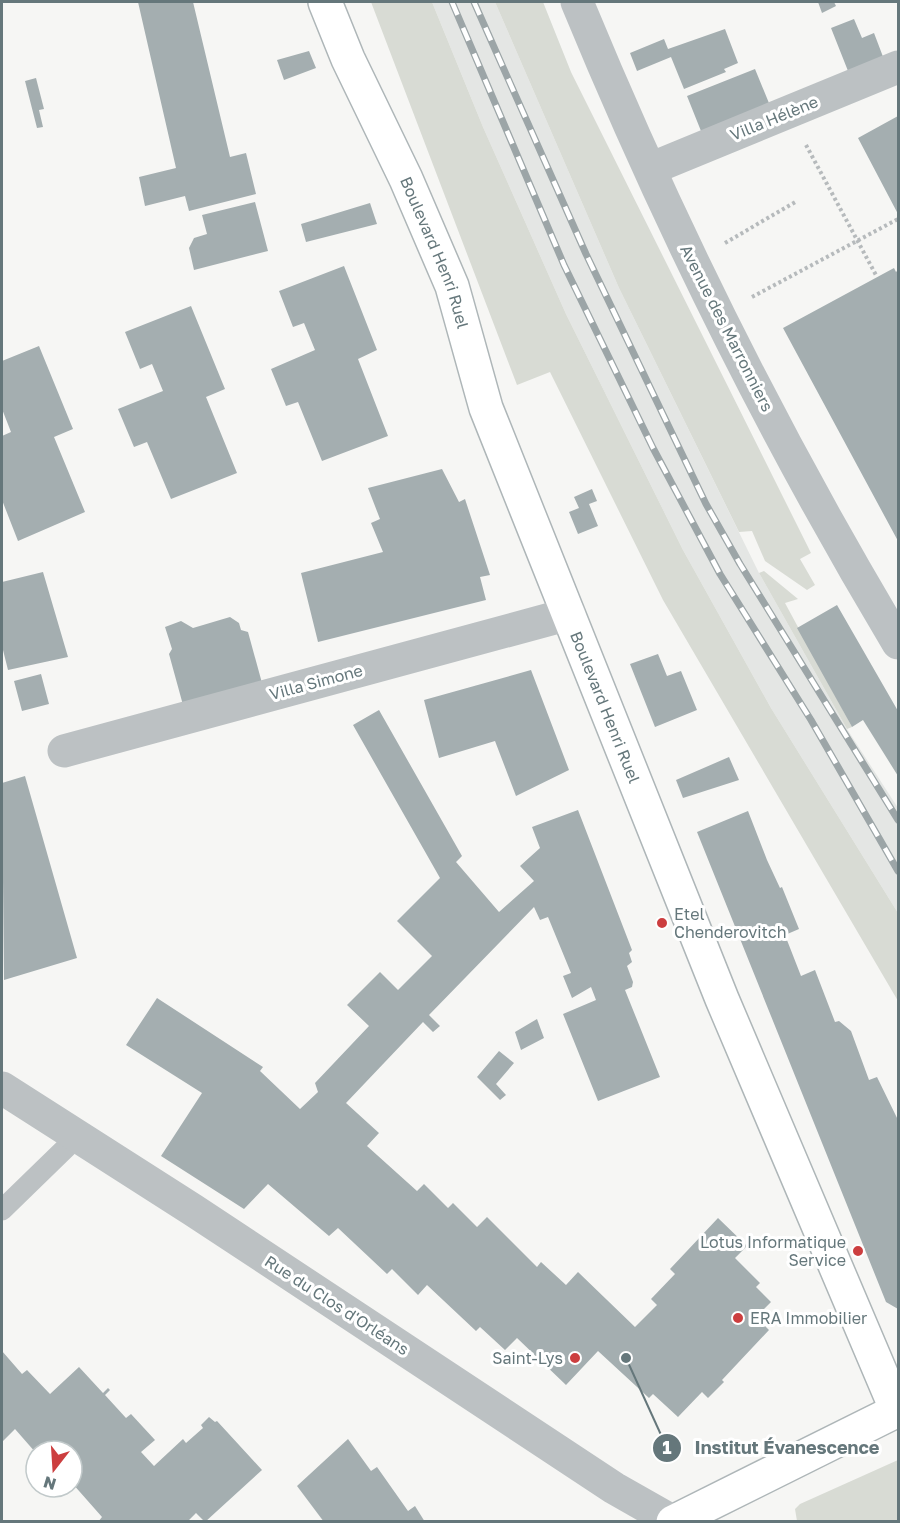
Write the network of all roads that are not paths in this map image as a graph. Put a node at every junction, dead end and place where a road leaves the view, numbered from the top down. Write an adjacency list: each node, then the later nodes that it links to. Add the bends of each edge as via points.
1 (325, 2): 5 (street, Boulevard Henri Ruel, via 452,286 486,408)
2 (577, 2): 4 (street, Avenue des Marronniers)
3 (898, 68): 4 (street, Villa Hélène)
4 (650, 169): 6 (street, Avenue des Marronniers, via 718,313 825,517)
5 (569, 614): 7 (street, Villa Simone); 11 (street, Boulevard Henri Ruel, via 722,999)
6 (898, 643)
7 (64, 751)
8 (2, 1088): 9 (street, Rue du Clos d'Orléans)
9 (77, 1137): 10 (lane); 12 (street, Rue du Clos d'Orléans, via 614,1488)
10 (2, 1210)
11 (898, 1411): 12 (street)
12 (674, 1521)

